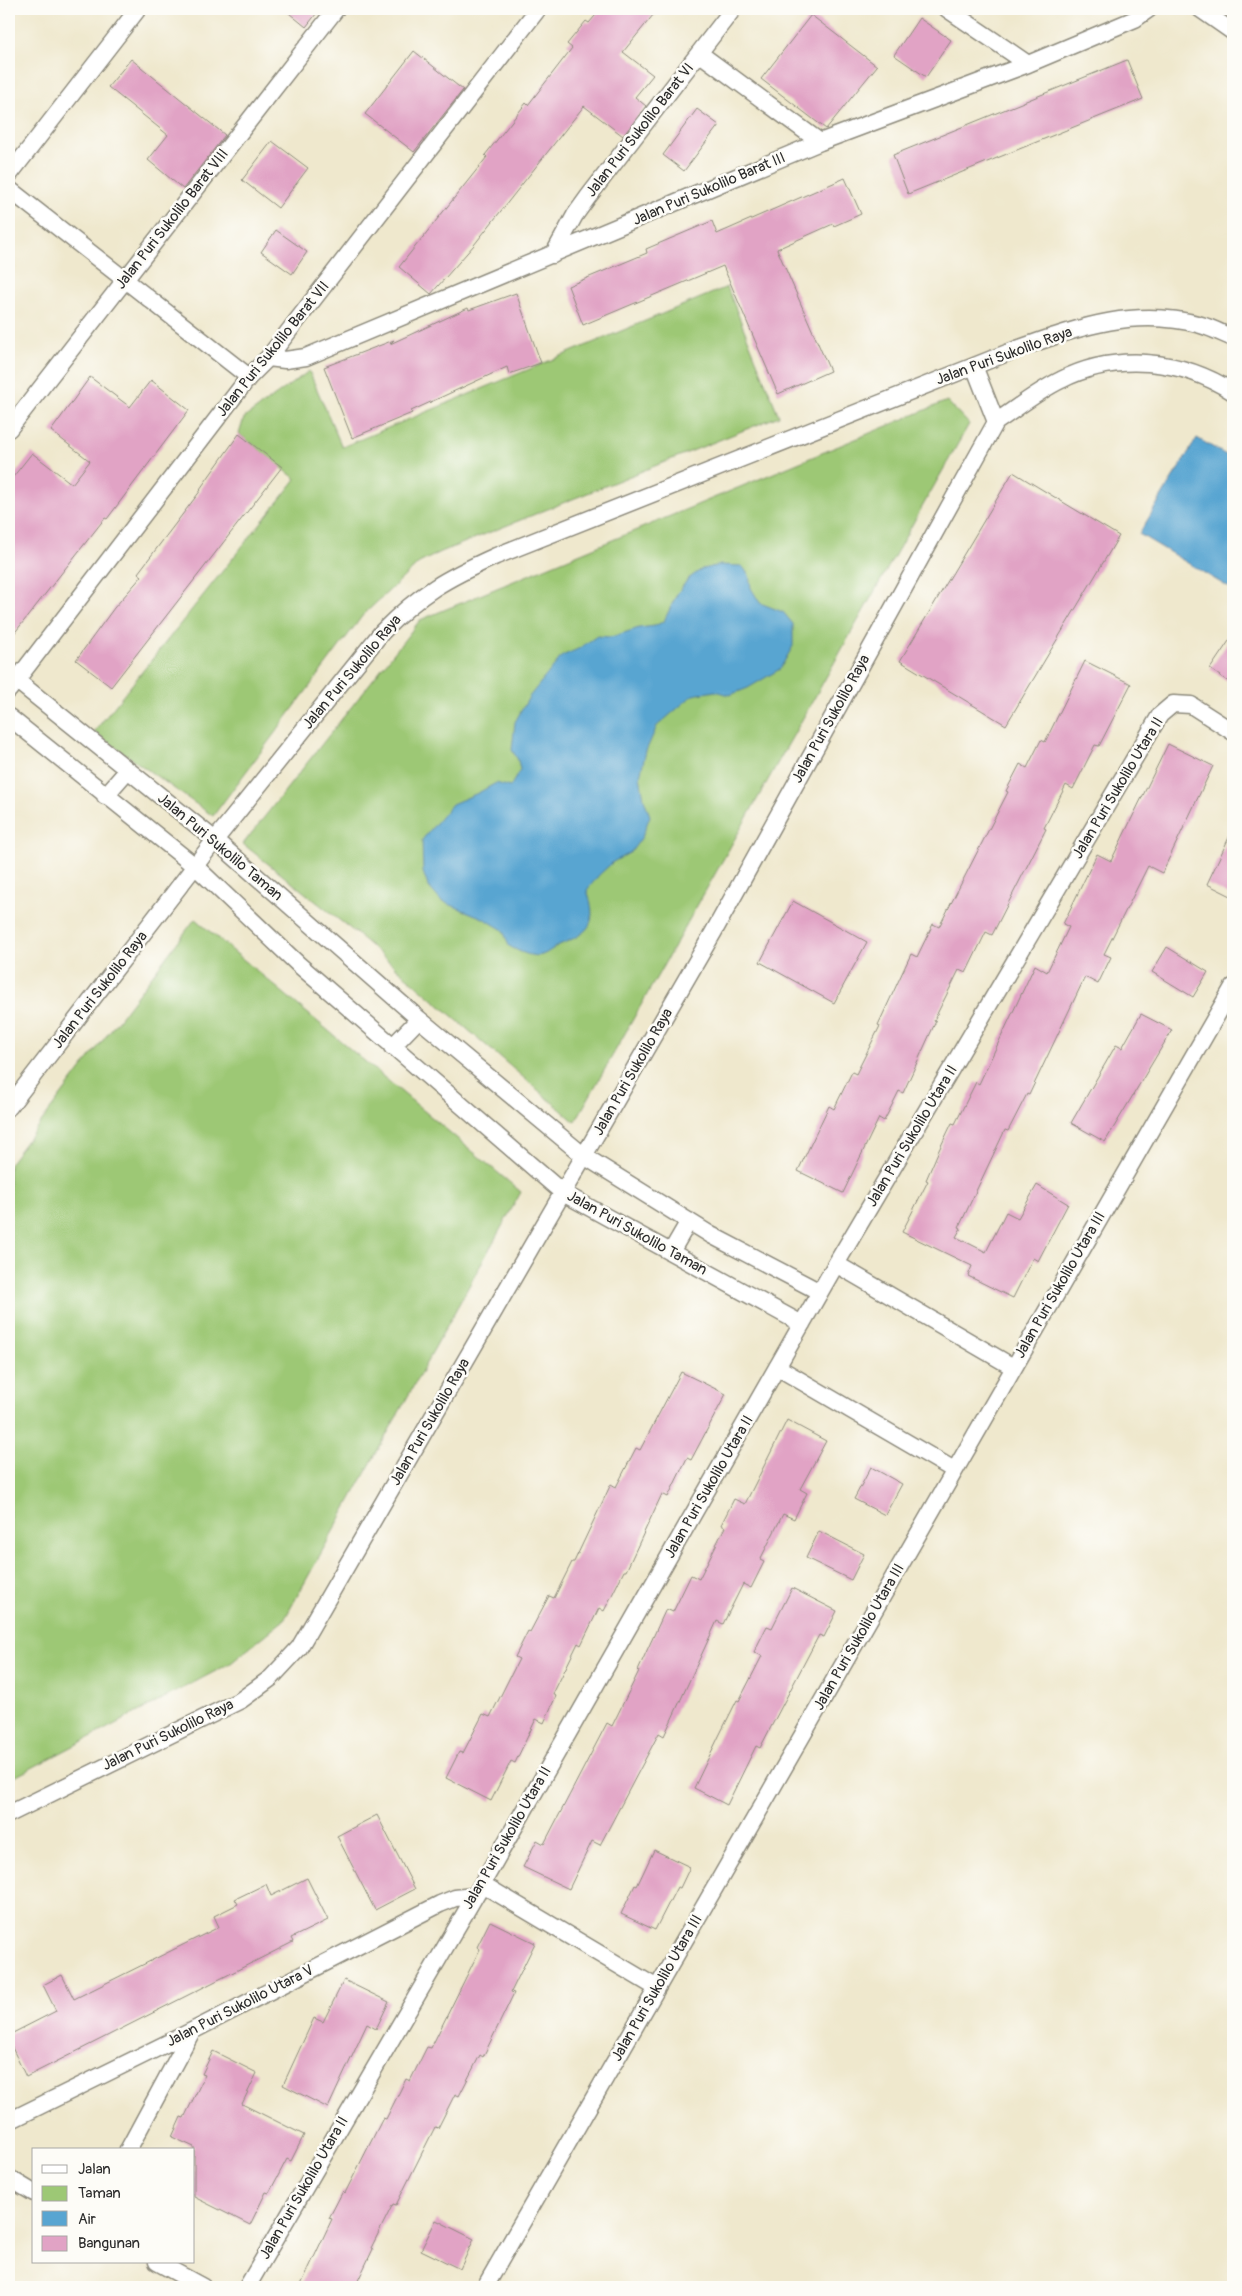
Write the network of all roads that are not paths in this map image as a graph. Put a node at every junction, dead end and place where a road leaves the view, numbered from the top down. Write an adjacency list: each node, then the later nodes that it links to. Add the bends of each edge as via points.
1 (138, 9): 12 (street)
2 (336, 9): 15 (street, Jalan Puri Sukolilo Barat VIII)
3 (538, 9): 17 (street, Jalan Puri Sukolilo Barat VII)
4 (733, 9): 9 (street, Jalan Puri Sukolilo Barat VI)
5 (947, 9): 10 (street)
6 (1149, 9): 10 (street, Jalan Puri Sukolilo Barat III, via 1135,19)
7 (1200, 9): 8 (street)
8 (1233, 32)
9 (699, 53): 11 (street); 14 (street, Jalan Puri Sukolilo Barat VI, via 579,209)
10 (1028, 64): 11 (street, Jalan Puri Sukolilo Barat III)
11 (820, 142): 14 (street, Jalan Puri Sukolilo Barat III)
12 (9, 175)
13 (9, 189): 15 (street)
14 (553, 255): 17 (street, Jalan Puri Sukolilo Barat III, via 306,357)
15 (124, 280): 19 (street); 22 (street, Jalan Puri Sukolilo Barat VIII)
16 (1233, 338): 18 (street, Jalan Puri Sukolilo Raya, via 1203,325 1173,319 1149,316 1118,319 1072,330)
17 (268, 358): 19 (street, Jalan Puri Sukolilo Barat VII)
18 (974, 366): 21 (street); 28 (street, Jalan Puri Sukolilo Raya, via 496,556 430,589 406,607 382,632)
19 (248, 377): 23 (street, Jalan Puri Sukolilo Barat VII)
20 (1233, 392): 21 (street, Jalan Puri Sukolilo Raya, via 1171,365 1147,362 1118,364 1061,379)
21 (996, 422): 34 (street, Jalan Puri Sukolilo Raya, via 717,925)
22 (9, 430)
23 (13, 685): 26 (street, Jalan Puri Sukolilo Taman)
24 (9, 717): 27 (street, Jalan Puri Sukolilo Taman)
25 (1233, 732): 38 (street, Jalan Puri Sukolilo Utara II, via 1186,703 1173,704 1160,715)
26 (127, 771): 27 (street); 28 (street, Jalan Puri Sukolilo Taman)
27 (105, 796): 29 (street, Jalan Puri Sukolilo Taman)
28 (215, 840): 29 (street, Jalan Puri Sukolilo Raya); 31 (street, Jalan Puri Sukolilo Taman)
29 (196, 868): 32 (street, Jalan Puri Sukolilo Taman); 33 (street, Jalan Puri Sukolilo Raya)
30 (1233, 986): 42 (street, Jalan Puri Sukolilo Utara III)
31 (419, 1019): 32 (street); 34 (street, Jalan Puri Sukolilo Taman)
32 (392, 1047): 35 (street, Jalan Puri Sukolilo Taman, via 468,1108)
33 (9, 1107)
34 (584, 1156): 35 (street, Jalan Puri Sukolilo Raya); 36 (street, Jalan Puri Sukolilo Taman)
35 (563, 1192): 37 (street, Jalan Puri Sukolilo Taman); 44 (street, Jalan Puri Sukolilo Raya, via 299,1648 281,1668 241,1700)
36 (689, 1221): 37 (street); 39 (street, Jalan Puri Sukolilo Taman)
37 (671, 1252): 40 (street, Jalan Puri Sukolilo Taman)
38 (836, 1264): 39 (street, Jalan Puri Sukolilo Utara II); 42 (street)
39 (820, 1292): 40 (street, Jalan Puri Sukolilo Utara II)
40 (802, 1324): 41 (street, Jalan Puri Sukolilo Utara II)
41 (777, 1367): 43 (street); 45 (street, Jalan Puri Sukolilo Utara II)
42 (1013, 1367): 43 (street, Jalan Puri Sukolilo Utara III)
43 (954, 1470): 46 (street, Jalan Puri Sukolilo Utara III)
44 (9, 1814)
45 (478, 1890): 46 (street); 47 (street, Jalan Puri Sukolilo Utara V, via 440,1904); 54 (street, Jalan Puri Sukolilo Utara II)
46 (657, 1988): 55 (street, Jalan Puri Sukolilo Utara III)
47 (192, 2031): 48 (street, Jalan Puri Sukolilo Utara V); 49 (street)
48 (9, 2121)
49 (129, 2148)
50 (9, 2178): 51 (street)
51 (32, 2191)
52 (162, 2264): 53 (street)
53 (203, 2287)
54 (247, 2287)
55 (485, 2287)

